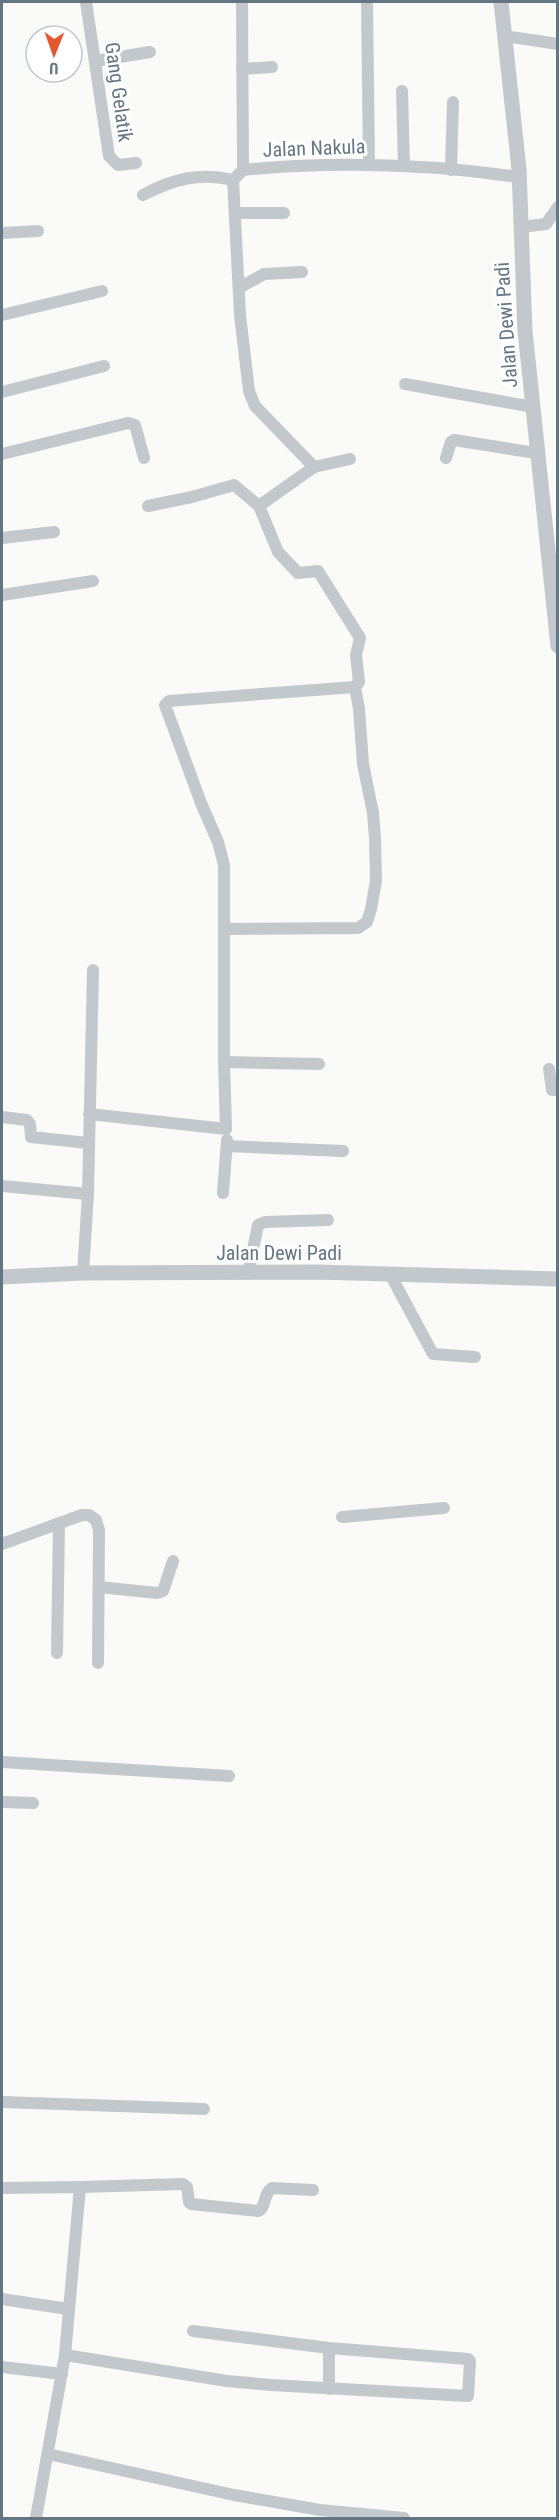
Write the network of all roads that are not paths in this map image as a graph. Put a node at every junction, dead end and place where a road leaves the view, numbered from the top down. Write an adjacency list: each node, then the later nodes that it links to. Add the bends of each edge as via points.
1 (86, 2): 8 (street, Gang Gelatik)
2 (242, 2): 10 (street, Jalan Nakula)
3 (367, 2): 14 (street)
4 (501, 2): 5 (street, Jalan Dewi Padi)
5 (505, 36): 6 (street); 18 (street, Jalan Dewi Padi)
6 (558, 44)
7 (150, 52): 8 (street)
8 (95, 61): 13 (street, Gang Gelatik, via 109,156 118,165)
9 (272, 67): 10 (street)
10 (242, 69): 16 (street, Jalan Nakula)
11 (402, 91): 15 (street)
12 (453, 102): 17 (street)
13 (136, 163)
14 (369, 165): 15 (street, Jalan Nakula); 16 (street, Jalan Nakula)
15 (404, 166): 17 (street, Jalan Nakula)
16 (243, 170): 19 (street)
17 (452, 170): 18 (street, Jalan Nakula)
18 (518, 177): 26 (street, Jalan Dewi Padi)
19 (233, 180): 20 (street, via 210,176 185,178); 22 (street)
20 (143, 195)
21 (558, 207): 26 (street, via 546,224)
22 (235, 213): 23 (street); 28 (street)
23 (284, 213)
24 (38, 231): 25 (street)
25 (2, 233)
26 (521, 234): 34 (street, Jalan Dewi Padi)
27 (302, 272): 28 (street, via 264,274)
28 (239, 288): 40 (street, via 252,399)
29 (102, 291): 30 (street)
30 (2, 315)
31 (104, 366): 33 (street)
32 (405, 384): 34 (street)
33 (2, 392)
34 (533, 407): 35 (street, Jalan Dewi Padi)
35 (536, 453): 38 (street, via 454,440); 47 (street, Jalan Dewi Padi)
36 (2, 454): 37 (street, via 128,423 135,425)
37 (144, 458)
38 (446, 458)
39 (350, 459): 40 (street)
40 (310, 470): 42 (street)
41 (148, 506): 42 (street, via 234,485)
42 (259, 506): 48 (street, via 282,558 298,573 318,571 360,638 356,655 359,682)
43 (54, 532): 44 (street)
44 (2, 538)
45 (93, 581): 46 (street)
46 (2, 595)
47 (558, 646)
48 (355, 687): 49 (street, via 375,838 376,880 369,919 358,928); 49 (street, via 169,701 165,705 219,842 224,865)
49 (224, 929): 51 (street)
50 (93, 970): 55 (street)
51 (224, 1062): 52 (street); 57 (street)
52 (319, 1064)
53 (549, 1069): 54 (street, via 552,1090)
54 (558, 1090)
55 (89, 1114): 57 (street); 58 (street)
56 (2, 1117): 58 (street, via 27,1120 31,1137)
57 (226, 1130): 59 (street)
58 (88, 1143): 63 (street)
59 (227, 1146): 60 (street); 62 (street)
60 (344, 1151)
61 (2, 1186): 63 (street)
62 (223, 1193)
63 (88, 1194): 65 (street)
64 (328, 1220): 66 (street, via 258,1225)
65 (83, 1274): 66 (street, Jalan Dewi Padi); 68 (street, Jalan Dewi Padi)
66 (248, 1274): 67 (street, Jalan Dewi Padi)
67 (392, 1274): 69 (street, Jalan Dewi Padi); 70 (street, via 433,1354)
68 (2, 1276)
69 (558, 1279)
70 (475, 1357)
71 (444, 1508): 72 (street)
72 (342, 1517)
73 (59, 1523): 74 (street); 76 (street, via 82,1515 96,1520); 77 (street)
74 (2, 1545)
75 (173, 1562): 76 (street, via 163,1591)
76 (99, 1587): 78 (street)
77 (57, 1653)
78 (98, 1663)
79 (2, 1762): 80 (street)
80 (228, 1776)
81 (2, 1802): 82 (street)
82 (33, 1803)
83 (2, 2102): 84 (street)
84 (204, 2109)
85 (80, 2187): 86 (street); 87 (street, via 183,2184 191,2205 258,2211 272,2188); 89 (street)
86 (2, 2188)
87 (314, 2190)
88 (2, 2299): 89 (street)
89 (68, 2309): 92 (street)
90 (193, 2331): 91 (street)
91 (329, 2348): 95 (street); 95 (street, via 470,2361 466,2397)
92 (65, 2355): 94 (street); 95 (street, via 226,2381)
93 (2, 2367): 94 (street)
94 (62, 2374): 96 (street)
95 (329, 2389)
96 (48, 2454): 97 (street); 98 (street, via 234,2495 320,2510)
97 (36, 2518)
98 (404, 2518)

